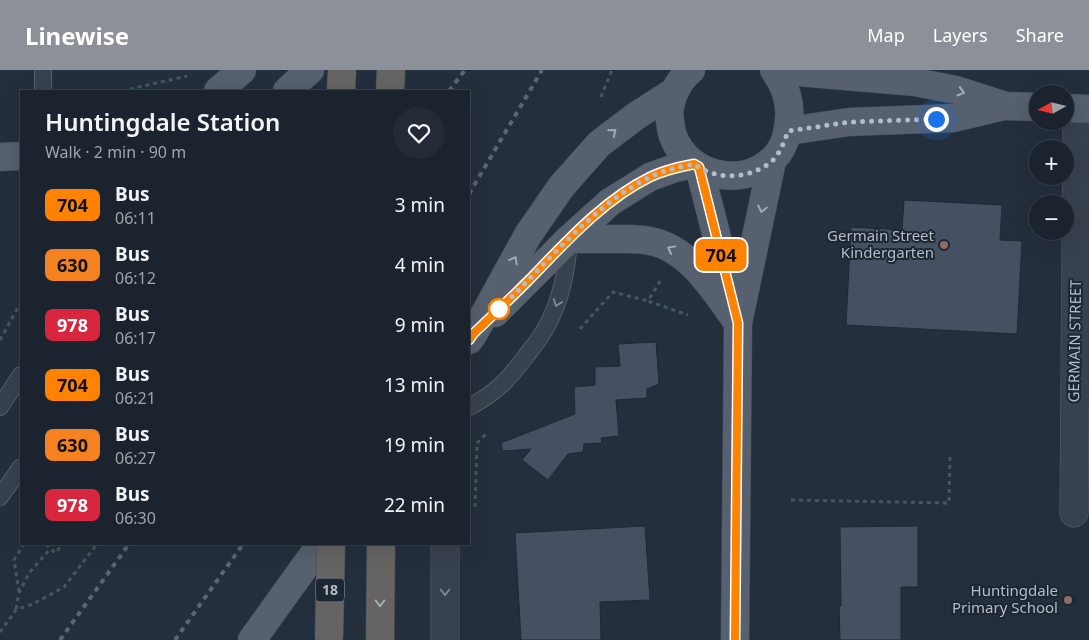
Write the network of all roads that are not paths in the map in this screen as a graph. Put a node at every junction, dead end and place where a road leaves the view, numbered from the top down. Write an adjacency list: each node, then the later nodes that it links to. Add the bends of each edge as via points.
1 (43, 70): 8 (lane)
2 (242, 70): 9 (main road)
3 (310, 70): 10 (main road)
4 (342, 70): 11 (highway)
5 (391, 70): 12 (highway, bridge)
6 (775, 70): 13 (main road, one-way to 13, via 915,82 956,90); 16 (main road, via 786,88 790,110)
7 (683, 80): 20 (main road, via 669,115 673,136); 23 (main road, one-way to 7, via 528,235 561,187 599,144)
8 (43, 90)
9 (219, 90)
10 (288, 90)
11 (341, 90)
12 (390, 90)
13 (1006, 106): 14 (main road); 16 (main road, via 954,118 850,122)
14 (1029, 107)
15 (1077, 109): 29 (street, GERMAIN STREET)
16 (788, 131): 19 (main road)
17 (0, 156): 18 (main road)
18 (20, 156)
19 (772, 161): 20 (main road, via 748,174 727,177); 22 (main road, one-way to 22)
20 (696, 166): 21 (main road, via 675,168 650,177 610,202); 22 (main road)
21 (569, 239): 22 (main road, one-way to 21, via 699,272 671,248 650,240); 23 (main road); 26 (lane, one-way to 26, via 563,286 544,331 505,382 486,398)
22 (738, 323): 38 (main road)
23 (470, 339)
24 (20, 376): 25 (lane)
25 (0, 406)
26 (470, 406)
27 (20, 468): 28 (lane)
28 (0, 497)
29 (1074, 513)
30 (319, 545): 34 (main road)
31 (331, 545): 35 (highway, 18, bridge)
32 (381, 545): 36 (highway, one-way to 36)
33 (445, 545): 37 (street, one-way to 37)
34 (252, 640)
35 (329, 640)
36 (380, 640)
37 (445, 640)
38 (734, 640)

